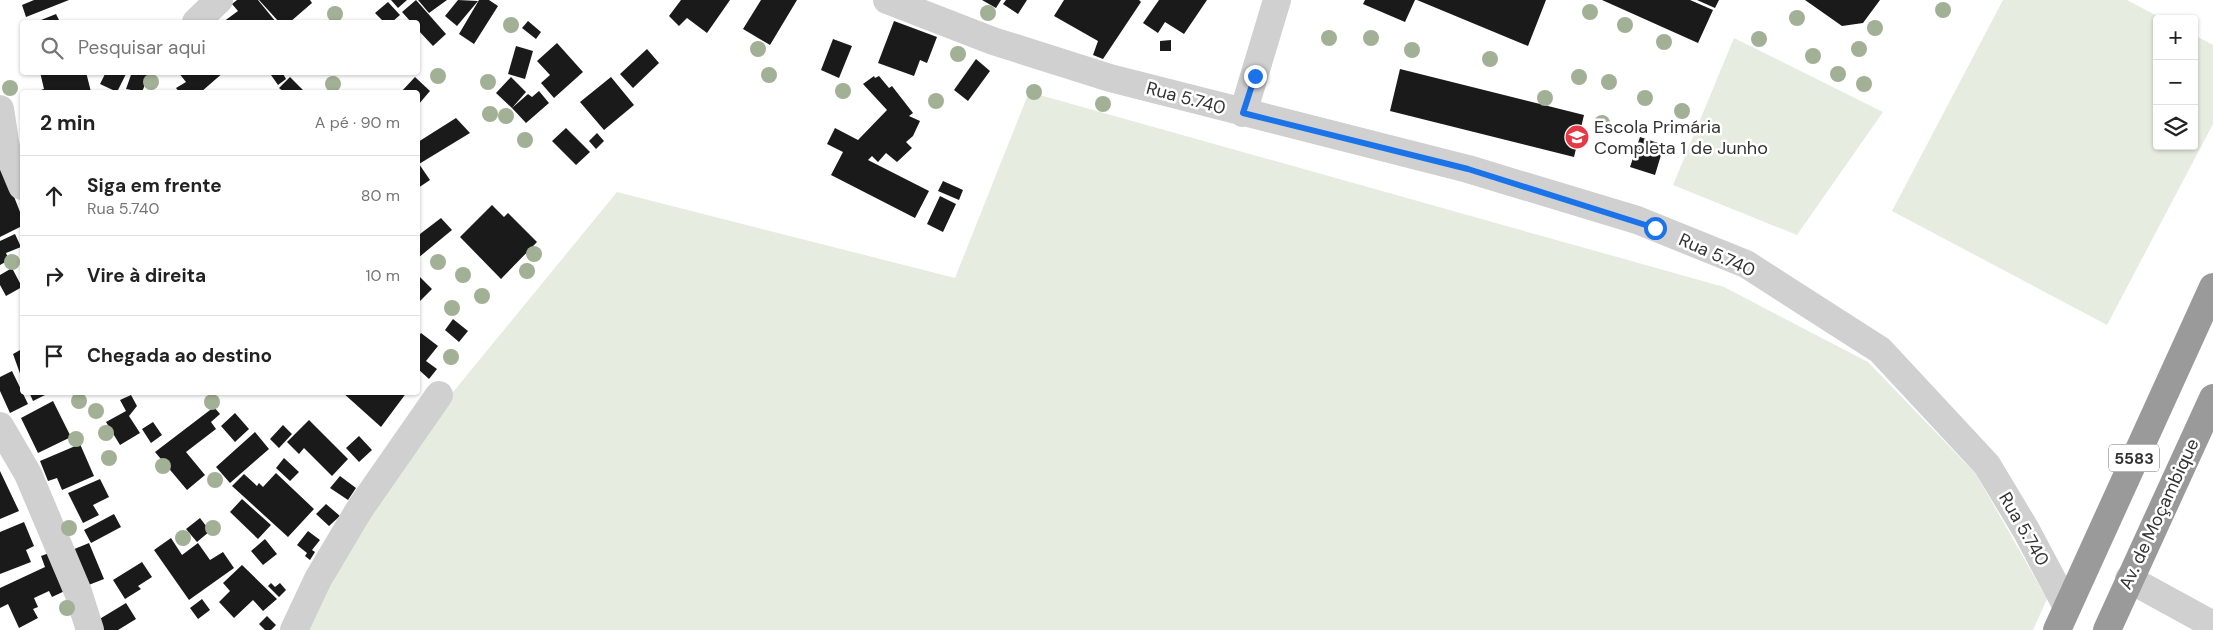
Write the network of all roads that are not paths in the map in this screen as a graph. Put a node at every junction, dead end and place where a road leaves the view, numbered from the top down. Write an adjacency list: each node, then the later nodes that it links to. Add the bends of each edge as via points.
1 (219, 0): 4 (street)
2 (887, 0): 6 (street, Rua 5.740, via 993,41 1110,78)
3 (1277, 0): 6 (street)
4 (198, 20)
5 (0, 110): 7 (street, via 6,148)
6 (1243, 113): 13 (street, Rua 5.740, via 1468,169 1637,220 1746,264 1880,350 1987,465 2026,530)
7 (20, 181)
8 (2213, 287): 13 (highway, 5583)
9 (439, 395): 16 (street, via 359,510 318,579)
10 (2213, 398): 12 (highway, Av. de Moçambique / 5583)
11 (0, 426): 15 (street, via 28,474 78,592)
12 (2129, 579): 14 (street); 17 (highway, Av. de Moçambique / 5583)
13 (2062, 618)
14 (2213, 624)
15 (90, 630)
16 (294, 630)
17 (2107, 630)

